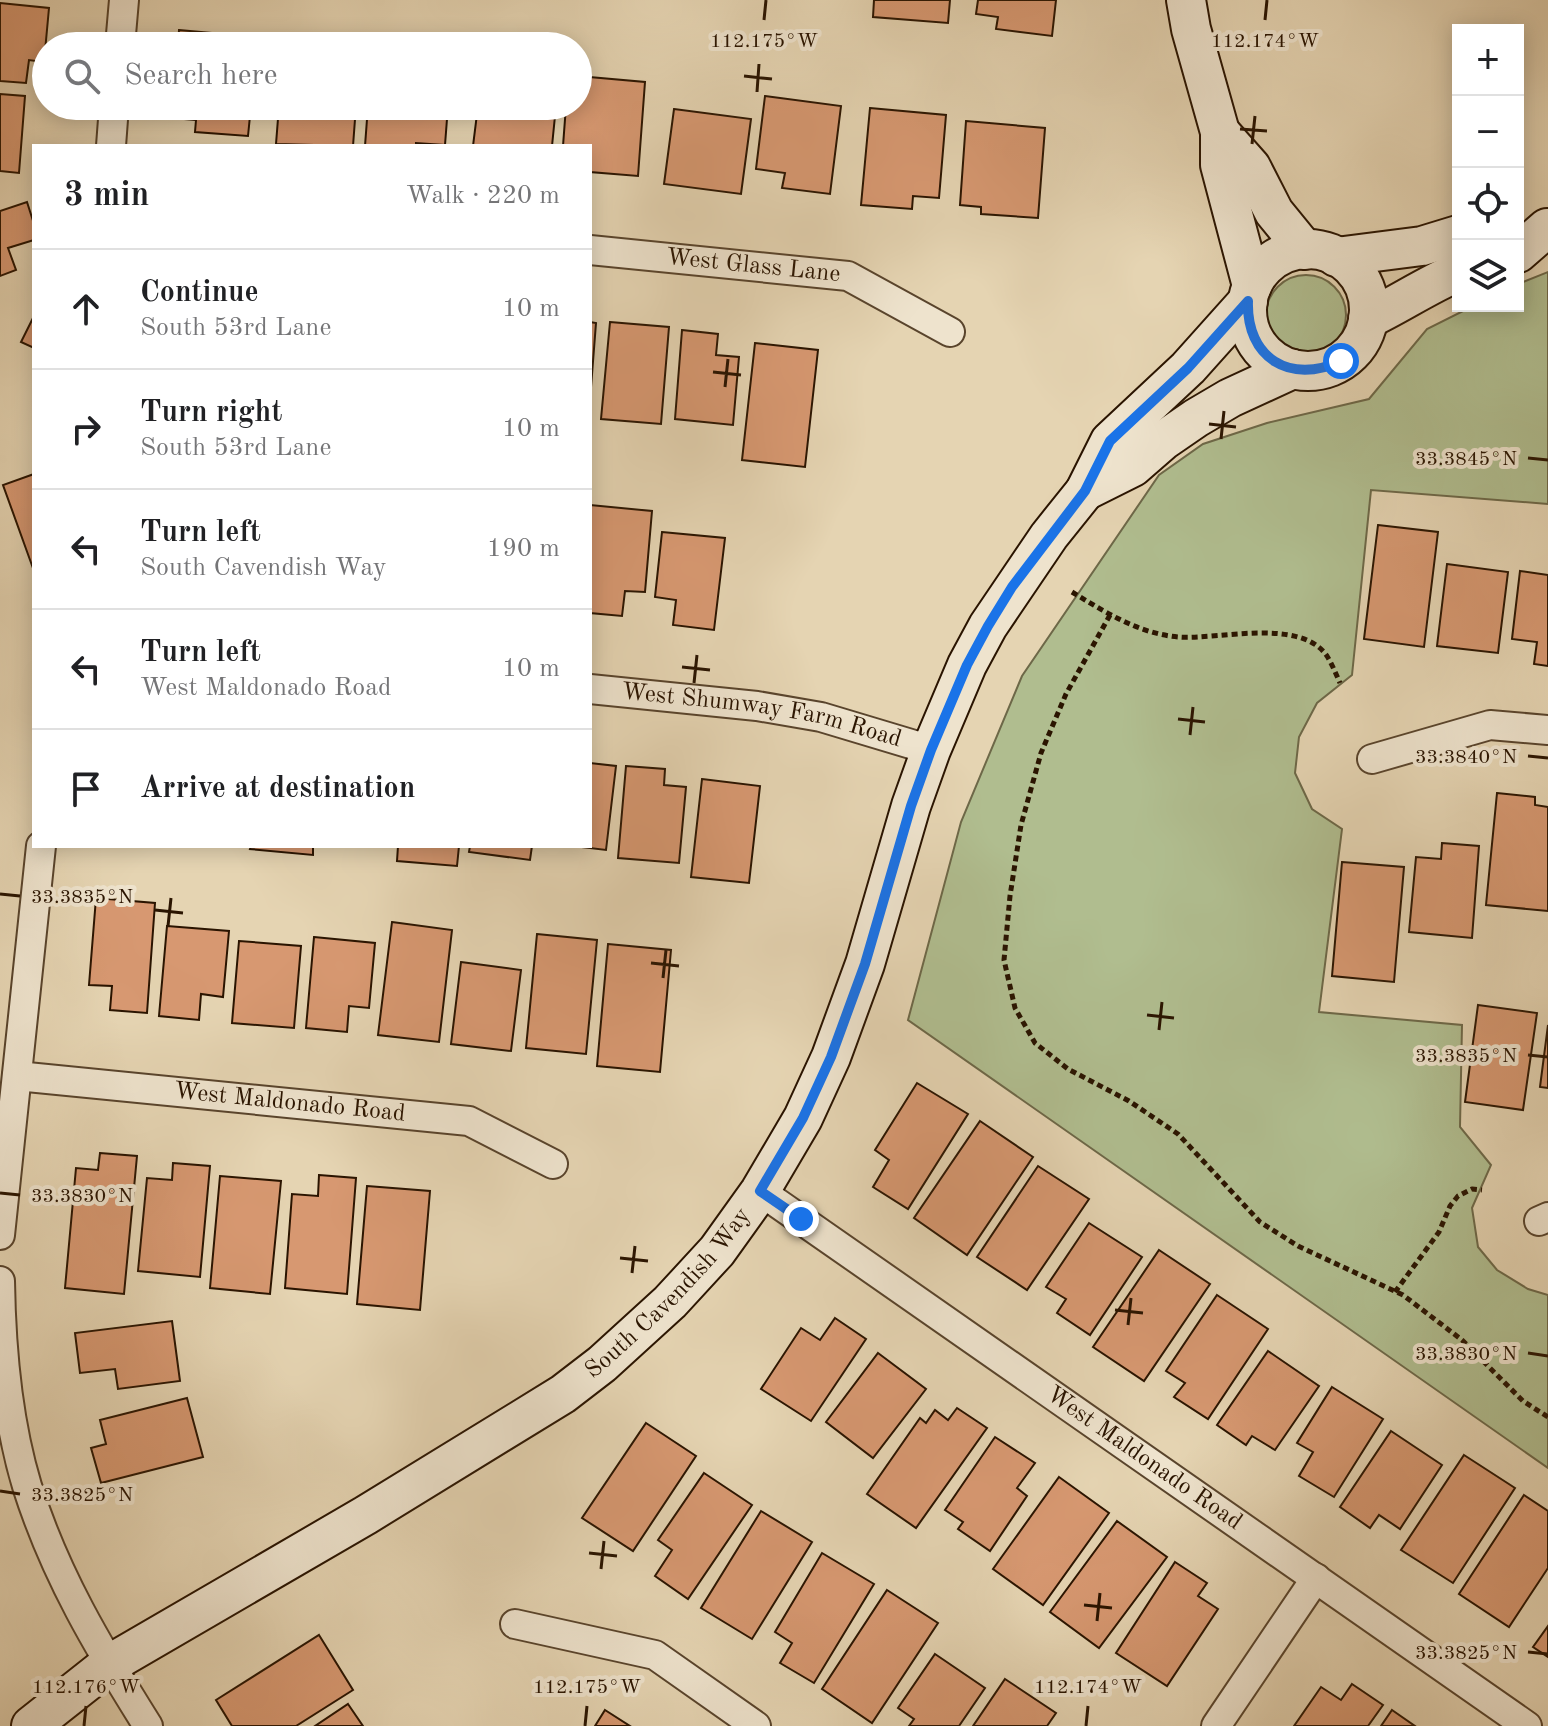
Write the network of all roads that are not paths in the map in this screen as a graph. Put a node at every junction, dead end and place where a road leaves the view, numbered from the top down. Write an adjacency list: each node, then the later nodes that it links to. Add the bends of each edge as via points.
1 (124, 0): 3 (street)
2 (1186, 0): 5 (street)
3 (121, 32)
4 (113, 120): 6 (street)
5 (1220, 132): 12 (street, via 1251,167 1274,212); 14 (street, via 1220,165)
6 (111, 144)
7 (1524, 223): 8 (street)
8 (1548, 228): 10 (street)
9 (1452, 237): 12 (street, via 1422,246)
10 (1524, 248)
11 (592, 250): 16 (street, West Glass Lane, via 848,276)
12 (1321, 253): 14 (street, via 1288,253 1273,260); 15 (street, via 1351,268 1362,283)
13 (1452, 275): 15 (street)
14 (1250, 293): 17 (street, via 1247,322 1253,338 1276,363); 18 (street, South Cavendish Way, via 1188,368 1110,441)
15 (1368, 319): 17 (street, via 1359,343 1341,361 1326,369)
16 (950, 332)
17 (1293, 369): 18 (street, South Cavendish Way, via 1219,404 1133,467)
18 (1085, 491): 21 (street, South Cavendish Way, via 988,626)
19 (592, 689): 21 (street, West Shumway Farm Road, via 821,717)
20 (1548, 730): 22 (street, via 1490,725)
21 (931, 750): 26 (street, South Cavendish Way, via 831,1057)
22 (1372, 759)
23 (41, 848): 24 (street)
24 (17, 1076): 25 (street, West Maldonado Road, via 469,1121); 27 (street)
25 (553, 1164)
26 (760, 1191): 29 (street, West Maldonado Road); 31 (street, South Cavendish Way, via 678,1294 563,1394)
27 (0, 1235)
28 (0, 1281): 31 (street, via 1,1340 27,1485 53,1554)
29 (1316, 1578): 35 (street); 36 (street, West Maldonado Road)
30 (515, 1624): 34 (street, via 655,1655)
31 (108, 1665): 32 (street, South Cavendish Way); 33 (street)
32 (31, 1726)
33 (148, 1726)
34 (756, 1726)
35 (1216, 1726)
36 (1527, 1726)

